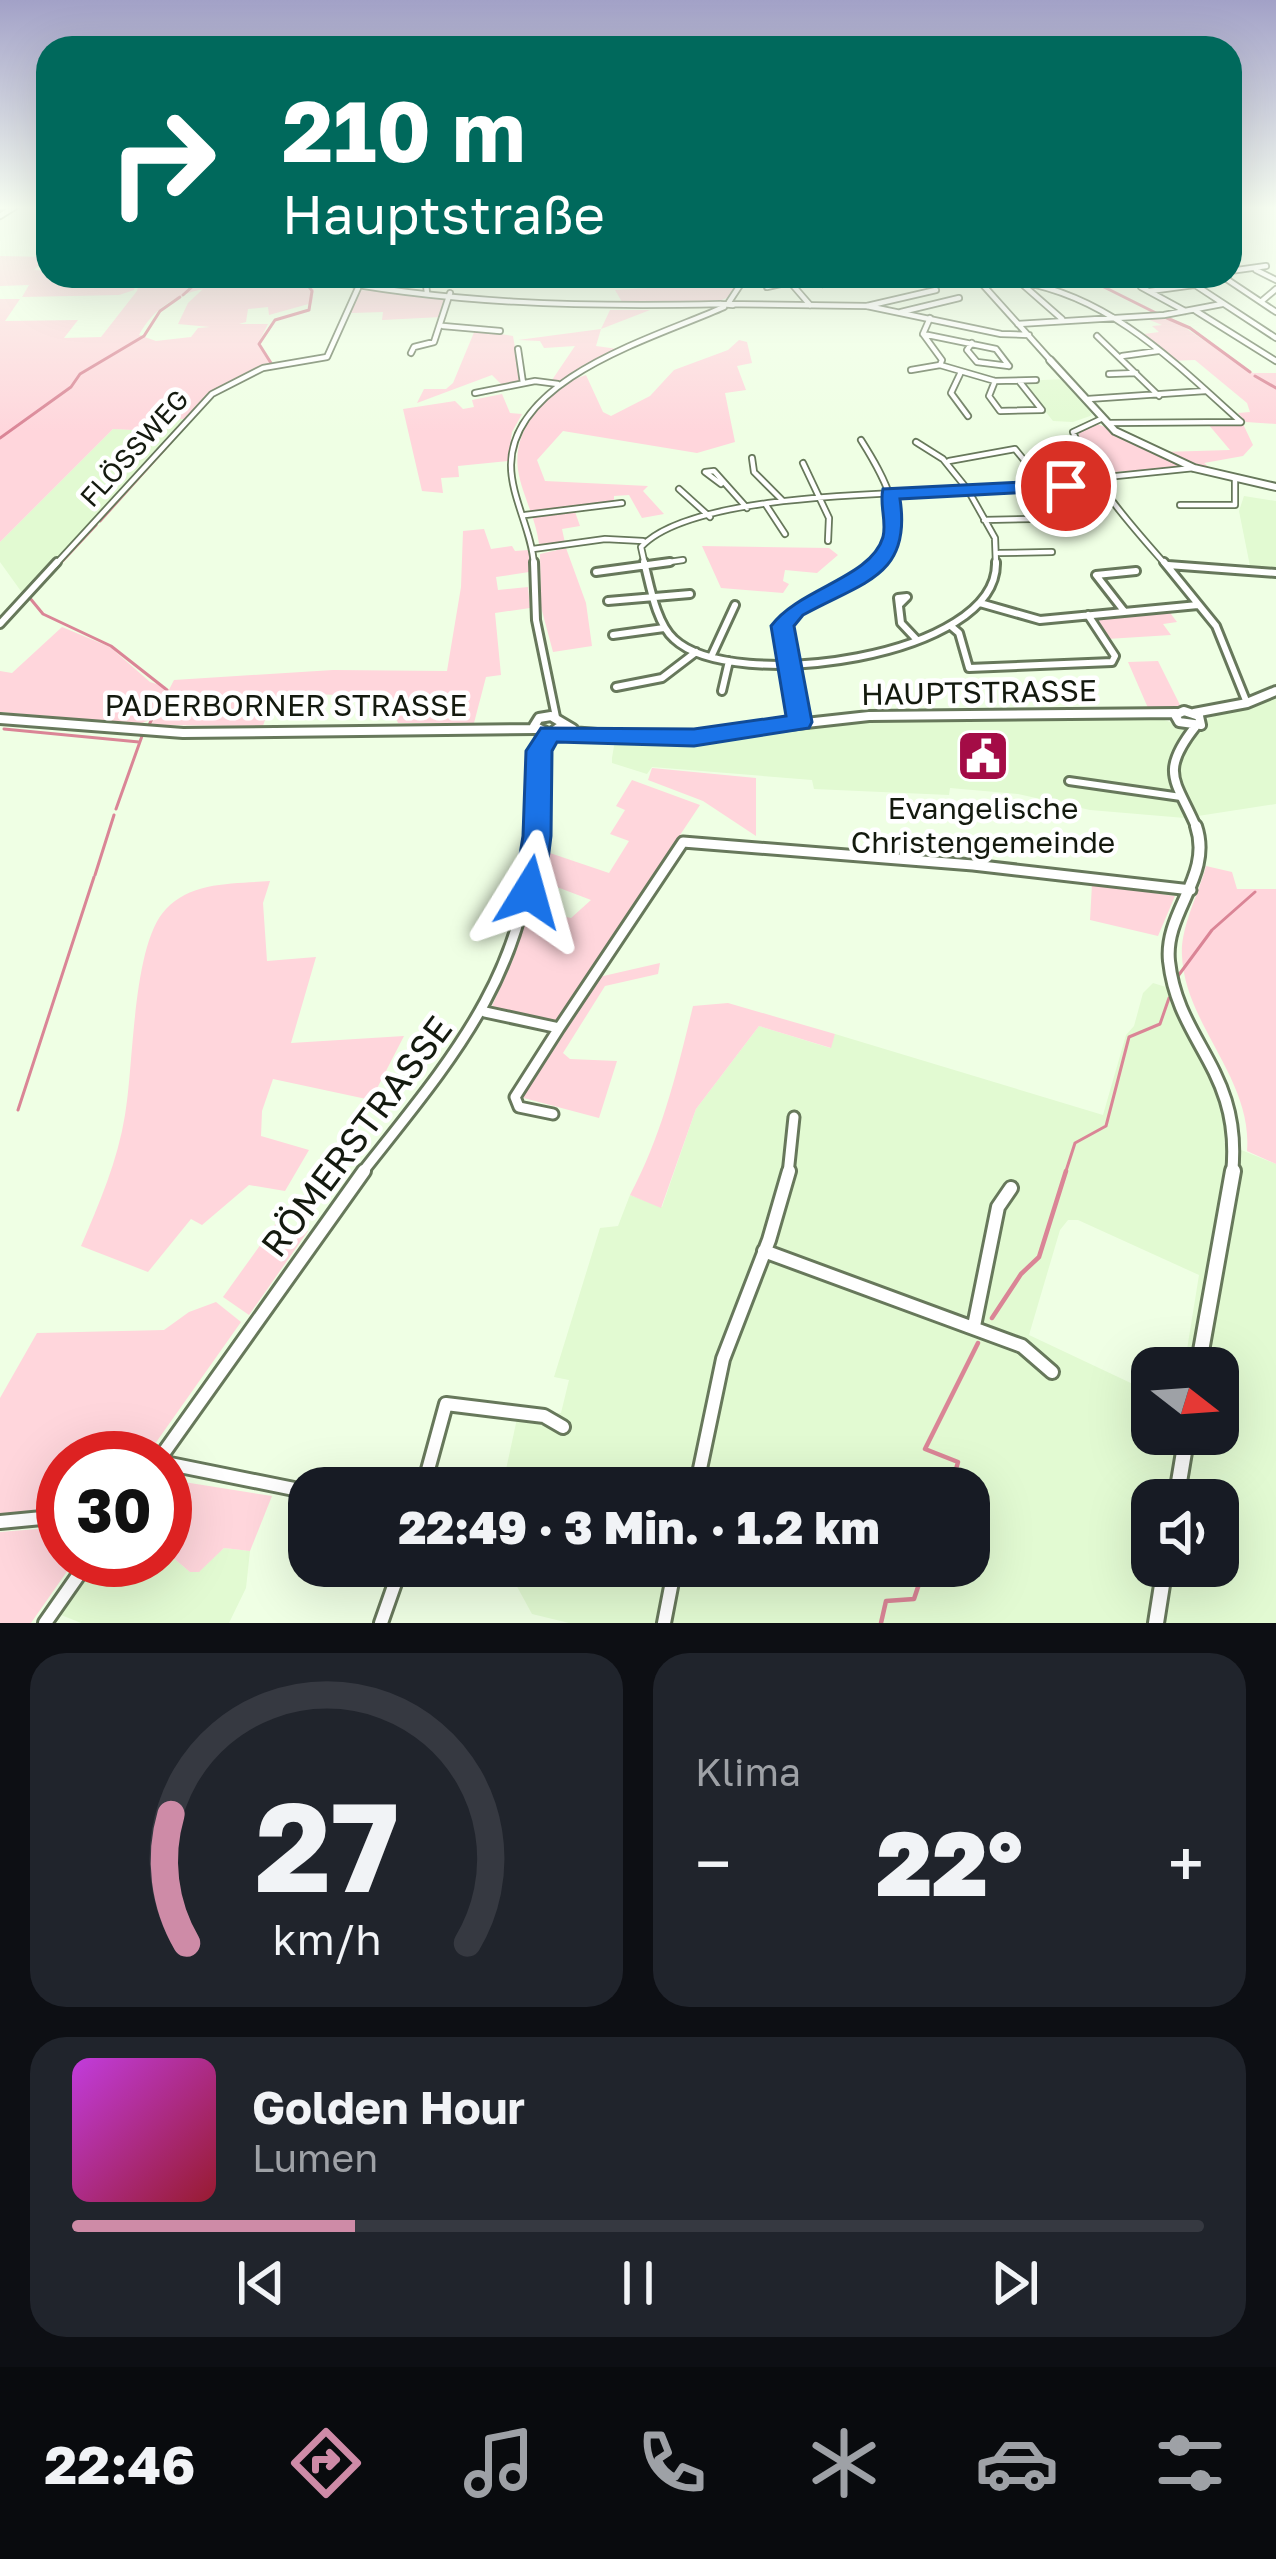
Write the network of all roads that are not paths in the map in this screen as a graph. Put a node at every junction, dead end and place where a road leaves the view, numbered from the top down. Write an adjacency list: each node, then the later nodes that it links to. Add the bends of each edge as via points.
1 (358, 288): 15 (street); 103 (street, FLÖSSWEG, via 327,357 262,368 212,394)
2 (426, 288): 15 (street)
3 (738, 288): 19 (street)
4 (795, 288): 21 (street)
5 (986, 288): 29 (street)
6 (1028, 288): 28 (street)
7 (1050, 288): 26 (street)
8 (1143, 288): 14 (street)
9 (1172, 288): 14 (street)
10 (1198, 288): 20 (street)
11 (1242, 288): 18 (street)
12 (1276, 289): 18 (street)
13 (936, 290): 22 (street)
14 (1149, 291): 23 (street)
15 (427, 293): 16 (street)
16 (450, 293): 19 (street, via 593,308); 30 (street)
17 (959, 298): 24 (street)
18 (1263, 300): 25 (street)
19 (727, 304): 21 (street); 51 (street)
20 (1222, 304): 23 (street); 35 (street)
21 (810, 305): 22 (street)
22 (867, 307): 24 (street)
23 (1191, 311): 26 (street); 41 (street)
24 (902, 312): 27 (street)
25 (1276, 312)
26 (1107, 315): 28 (street); 38 (street)
27 (930, 318): 32 (street); 33 (street)
28 (1063, 320): 29 (street)
29 (1018, 324): 33 (street)
30 (443, 326): 31 (street); 39 (street, via 434,342)
31 (500, 331)
32 (923, 334): 36 (street); 42 (street)
33 (1029, 335): 55 (street)
34 (1097, 336): 40 (street)
35 (1276, 338)
36 (972, 344): 36 (street, via 996,349 1009,366 977,362 967,350)
37 (518, 350): 50 (street)
38 (1158, 352): 40 (street); 52 (street)
39 (411, 353)
40 (1120, 356): 44 (street)
41 (1276, 361)
42 (940, 365): 43 (street); 45 (street)
43 (911, 370)
44 (1137, 373): 46 (street); 54 (street)
45 (960, 374): 48 (street); 56 (street, via 951,393)
46 (1109, 374)
47 (1036, 380): 49 (street)
48 (994, 381): 49 (street); 49 (street, via 989,396 1001,412 1042,410)
49 (1019, 381)
50 (523, 383): 51 (street); 53 (street)
51 (560, 384): 78 (street, via 524,417 510,451)
52 (1205, 391): 54 (street); 57 (street, via 1241,422)
53 (475, 393)
54 (1160, 397): 55 (street)
55 (1088, 399): 57 (street)
56 (968, 416)
57 (1105, 421): 63 (street); 65 (street, via 1088,421 1073,436)
58 (861, 440): 71 (street)
59 (916, 442): 61 (street)
60 (752, 458): 74 (street, via 754,472)
61 (950, 461): 67 (street, via 1015,449); 70 (street)
62 (803, 463): 72 (street)
63 (1194, 468): 64 (street); 65 (street)
64 (1235, 478): 68 (street); 76 (street, via 1235,505)
65 (1099, 480): 67 (street); 90 (street)
66 (721, 484): 77 (street)
67 (1046, 487): 70 (street)
68 (1276, 487)
69 (679, 489): 79 (street)
70 (966, 490): 71 (street); 81 (street)
71 (890, 493): 72 (street); 111 (street, via 896,519 889,553 873,571 786,618)
72 (820, 494): 74 (street); 84 (street, via 832,520)
73 (622, 502): 78 (street)
74 (783, 502): 75 (street)
75 (766, 505): 77 (street); 82 (street)
76 (1180, 506)
77 (748, 509): 79 (street)
78 (525, 515): 85 (street)
79 (711, 518): 83 (street)
80 (1033, 519): 81 (street)
81 (984, 520): 87 (street)
82 (785, 534)
83 (644, 541): 85 (street); 89 (street)
84 (828, 542)
85 (532, 549): 120 (street, via 536,620 549,666)
86 (1052, 552): 87 (street)
87 (999, 553): 97 (street, via 997,578)
88 (682, 560): 89 (street)
89 (646, 565): 91 (street); 95 (street)
90 (1166, 565): 93 (street); 100 (street)
91 (596, 572)
92 (1136, 572): 101 (street, via 1096,575)
93 (1276, 573)
94 (690, 594): 95 (street)
95 (658, 596): 96 (street); 105 (street)
96 (608, 601)
97 (980, 604): 102 (street, via 1032,619); 104 (street)
98 (734, 605): 109 (street)
99 (899, 605): 107 (street, via 901,623)
100 (1199, 605): 101 (street); 115 (street, via 1216,626)
101 (1125, 612): 102 (street)
102 (1088, 615): 104 (street, via 1112,662 979,670 965,664)
103 (0, 624)
104 (952, 627): 107 (street)
105 (664, 628): 106 (street); 108 (street)
106 (613, 635)
107 (918, 641): 111 (street, via 855,661)
108 (696, 652): 109 (street); 112 (street, via 662,678)
109 (712, 657): 110 (street)
110 (729, 661): 111 (street); 113 (street)
111 (787, 662): 119 (street)
112 (616, 687)
113 (722, 691)
114 (1276, 691): 115 (street)
115 (1247, 703): 118 (street)
116 (0, 718): 120 (street, PADERBORNER STRASSE, via 164,733)
117 (1178, 719): 118 (street, HAUPTSTRASSE); 119 (street, HAUPTSTRASSE); 121 (street)
118 (1197, 720): 121 (street)
119 (800, 722): 120 (street, HAUPTSTRASSE, via 694,737 596,737)
120 (548, 726): 125 (street, RÖMERSTRASSE, via 539,751 529,892)
121 (1187, 740): 123 (street, via 1171,768)
122 (1069, 781): 123 (street)
123 (1181, 797): 124 (street, via 1202,846)
124 (1191, 890): 126 (street, via 683,842); 132 (street, via 1169,960 1223,1084 1235,1134)
125 (484, 1012): 126 (street); 135 (street, RÖMERSTRASSE, via 448,1072 341,1200)
126 (559, 1028): 127 (street, via 515,1097 520,1107)
127 (553, 1114)
128 (794, 1118): 130 (street, via 795,1144)
129 (1011, 1188): 131 (street, via 998,1207)
130 (764, 1251): 131 (street); 138 (street, via 722,1364)
131 (974, 1326): 133 (street, via 1022,1346)
132 (1201, 1347)
133 (1052, 1372)
134 (563, 1427): 137 (street, via 544,1416 446,1404)
135 (183, 1431)
136 (192, 1466): 139 (street)
137 (429, 1467)
138 (700, 1467)
139 (288, 1487)
140 (36, 1519): 141 (street)
141 (0, 1522)
142 (70, 1587): 146 (street)
143 (394, 1587): 147 (street)
144 (671, 1587): 148 (street)
145 (1162, 1587): 149 (street)
146 (45, 1623)
147 (381, 1623)
148 (664, 1623)
149 (1156, 1623)

